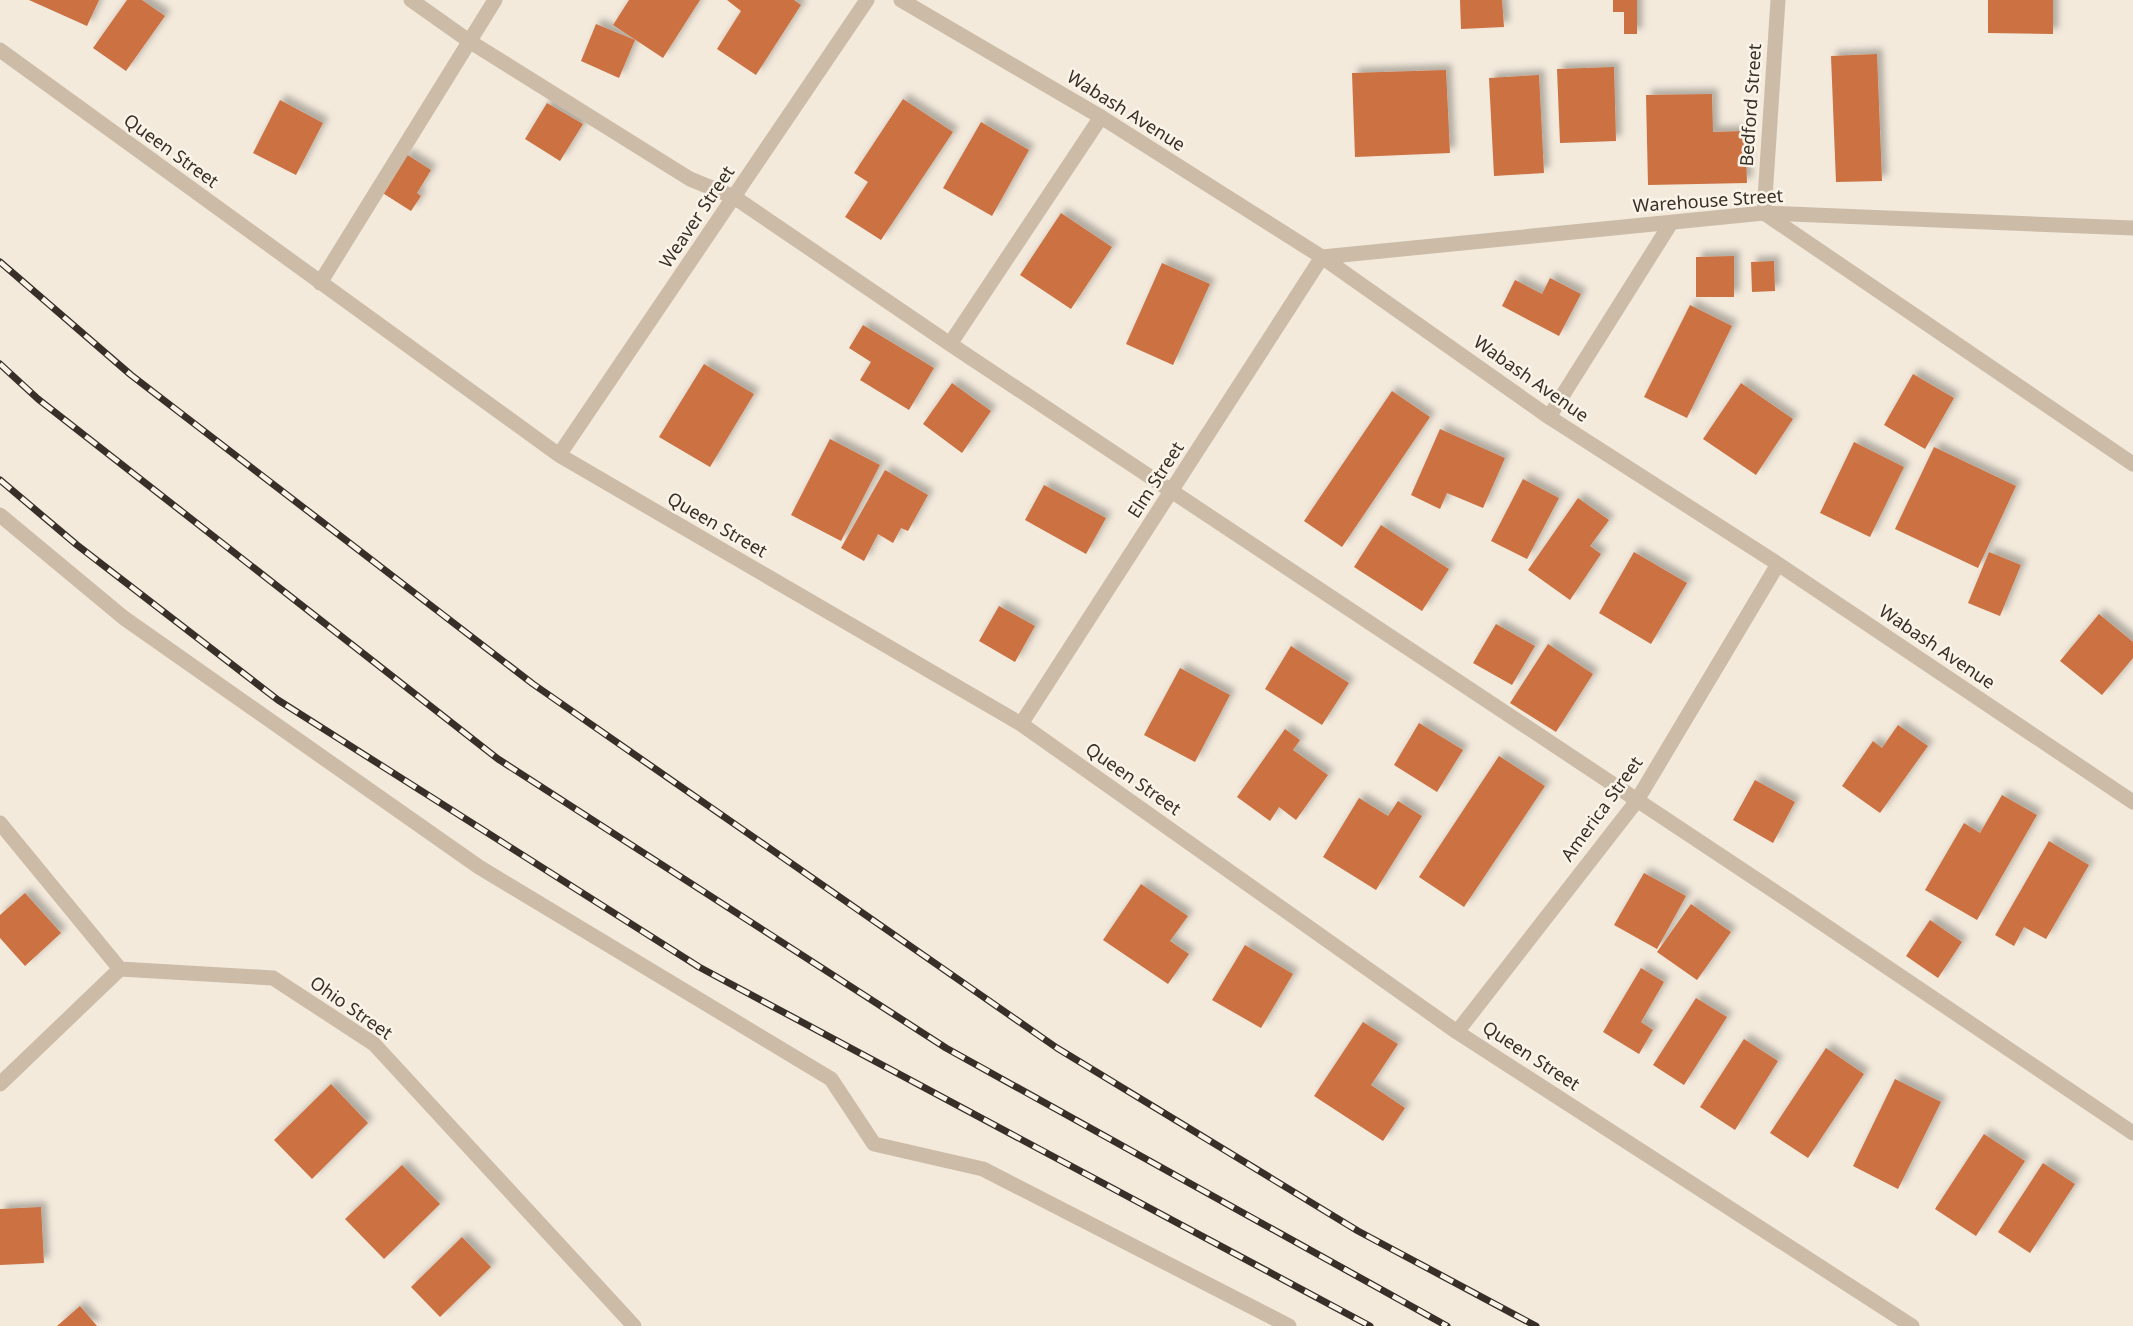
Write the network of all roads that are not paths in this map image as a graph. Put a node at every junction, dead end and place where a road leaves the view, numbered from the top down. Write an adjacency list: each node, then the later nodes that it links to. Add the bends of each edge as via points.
1 (411, 0): 6 (street)
2 (495, 0): 6 (street)
3 (867, 0): 9 (street, Weaver Street)
4 (901, 0): 8 (street, Wabash Avenue)
5 (1778, 0): 10 (street, Bedford Street)
6 (469, 41): 9 (street, via 690,179); 14 (street)
7 (0, 50): 14 (street, Queen Street)
8 (1101, 117): 13 (street, Wabash Avenue); 15 (street)
9 (734, 197): 15 (street); 17 (street, Weaver Street)
10 (1764, 213): 11 (street, Warehouse Street); 12 (street, Warehouse Street); 18 (street)
11 (1671, 223): 13 (street, Warehouse Street); 16 (street)
12 (2133, 228)
13 (1323, 257): 16 (street, Wabash Avenue); 19 (street, Elm Street)
14 (320, 283): 17 (street, Queen Street)
15 (950, 344): 19 (street)
16 (1549, 417): 21 (street, Wabash Avenue)
17 (559, 455): 22 (street, Queen Street)
18 (2133, 464)
19 (1172, 492): 22 (street, Elm Street); 23 (street)
20 (0, 515): 31 (street, via 124,618 479,867 831,1079 874,1144 982,1169)
21 (1778, 564): 23 (street, America Street); 24 (street, Wabash Avenue)
22 (1021, 724): 27 (street, Queen Street)
23 (1636, 802): 27 (street, America Street); 29 (street)
24 (2133, 802)
25 (0, 823): 26 (street)
26 (120, 969): 28 (street); 30 (street, Ohio Street, via 273,978 374,1044)
27 (1457, 1032): 32 (street, Queen Street)
28 (0, 1084)
29 (2133, 1134)
30 (634, 1326)
31 (1289, 1326)
32 (1912, 1326)

